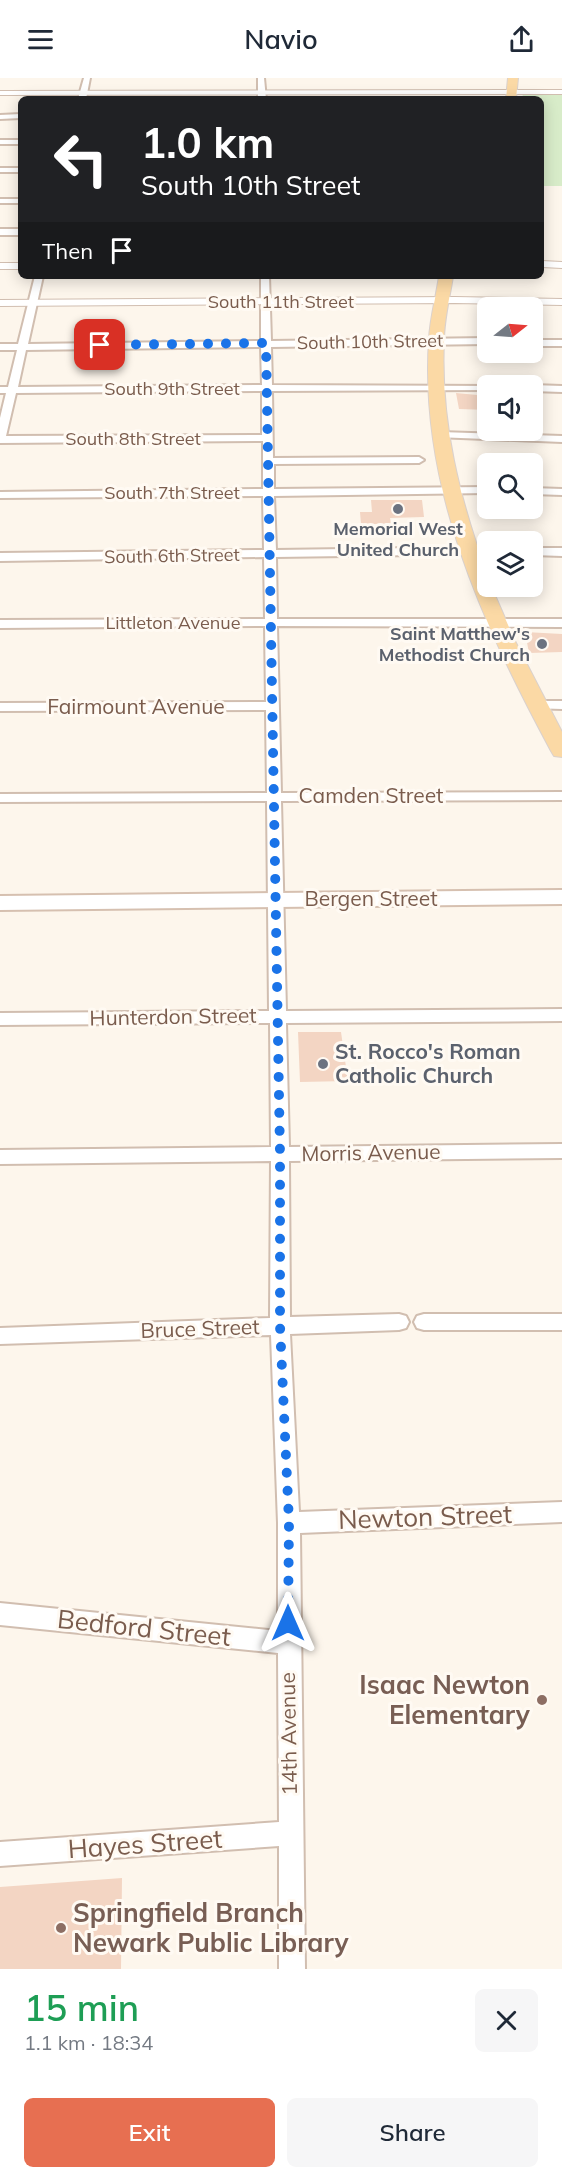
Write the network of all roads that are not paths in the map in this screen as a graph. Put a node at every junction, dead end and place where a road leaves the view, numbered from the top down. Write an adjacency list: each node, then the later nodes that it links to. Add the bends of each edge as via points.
1 (87, 78): 8 (street)
2 (261, 78): 6 (street)
3 (513, 78): 7 (main road)
4 (562, 92): 7 (street)
5 (0, 93): 8 (street)
6 (262, 95): 7 (street); 8 (street)
7 (511, 95)
8 (83, 96)
9 (0, 117): 10 (street)
10 (18, 117)
11 (0, 142): 12 (street)
12 (18, 142)
13 (0, 170): 14 (street)
14 (18, 170)
15 (0, 201): 16 (street)
16 (18, 201)
17 (0, 232): 18 (street)
18 (18, 232)
19 (544, 264): 20 (street)
20 (562, 265)
21 (0, 266): 22 (street)
22 (18, 266)
23 (38, 279): 30 (street)
24 (265, 279): 27 (street, 14th Avenue)
25 (445, 279): 26 (main road)
26 (440, 300): 27 (street, South 11th Street); 28 (street, South 11th Street); 31 (main road)
27 (265, 302): 30 (street, South 11th Street); 33 (street, 14th Avenue)
28 (562, 302)
29 (0, 303): 30 (street, South 11th Street)
30 (33, 303): 37 (street)
31 (436, 341): 32 (street, South 10th Street); 33 (street, South 10th Street); 38 (main road)
32 (477, 341)
33 (266, 343): 37 (street, South 10th Street); 41 (street, 14th Avenue)
34 (543, 343): 35 (street)
35 (562, 343)
36 (0, 346): 37 (street, South 10th Street)
37 (22, 346): 44 (street)
38 (436, 386): 39 (street, South 9th Street); 41 (street, South 9th Street); 45 (main road)
39 (477, 387)
40 (543, 388): 42 (street)
41 (266, 389): 44 (street, South 9th Street); 46 (street, 14th Avenue)
42 (562, 389)
43 (0, 390): 44 (street, South 9th Street)
44 (12, 390): 47 (street)
45 (440, 435): 48 (street); 51 (main road)
46 (267, 438): 47 (street, South 8th Street); 50 (street, 14th Avenue)
47 (0, 439)
48 (562, 439)
49 (419, 460): 50 (street)
50 (267, 461): 55 (street, 14th Avenue)
51 (450, 490): 52 (street, South 7th Street); 55 (street, South 7th Street); 57 (main road)
52 (477, 490)
53 (543, 491): 54 (street)
54 (562, 492)
55 (267, 493): 56 (street, South 7th Street); 61 (street, 14th Avenue)
56 (0, 495)
57 (477, 546)
58 (477, 550): 61 (street, South 6th Street)
59 (543, 551): 60 (street)
60 (562, 552)
61 (269, 555): 62 (street, South 6th Street); 65 (street, 14th Avenue)
62 (0, 557)
63 (490, 597): 64 (main road)
64 (496, 621): 65 (street, Littleton Avenue); 66 (street, Littleton Avenue); 68 (main road)
65 (270, 623): 67 (street, Littleton Avenue); 70 (street, 14th Avenue)
66 (562, 623)
67 (0, 624)
68 (536, 705): 69 (street); 72 (main road)
69 (562, 705)
70 (272, 706): 71 (street, Fairmount Avenue); 74 (street, 14th Avenue)
71 (0, 707)
72 (562, 751)
73 (562, 796): 74 (street, Camden Street)
74 (274, 797): 75 (street, Camden Street); 77 (street, 14th Avenue)
75 (0, 798)
76 (562, 897): 77 (main road, Bergen Street)
77 (275, 899): 78 (main road, Bergen Street); 80 (street, 14th Avenue)
78 (0, 903)
79 (562, 1015): 80 (street, Hunterdon Street)
80 (276, 1016): 81 (street, Hunterdon Street); 83 (street, 14th Avenue)
81 (0, 1019)
82 (562, 1151): 83 (street, Morris Avenue)
83 (280, 1154): 84 (street, Morris Avenue); 88 (street, 14th Avenue)
84 (0, 1157)
85 (399, 1322): 88 (street, Bruce Street)
86 (424, 1322): 87 (street)
87 (562, 1322)
88 (280, 1326): 89 (street, Bruce Street); 91 (street, 14th Avenue)
89 (0, 1336)
90 (562, 1512): 91 (street, Newton Street)
91 (289, 1522): 93 (street, 14th Avenue)
92 (0, 1614): 93 (street, Bedford Street)
93 (288, 1643): 94 (street, 14th Avenue)
94 (291, 1833): 95 (street, Hayes Street); 96 (street, 14th Avenue)
95 (0, 1854)
96 (292, 1969)

